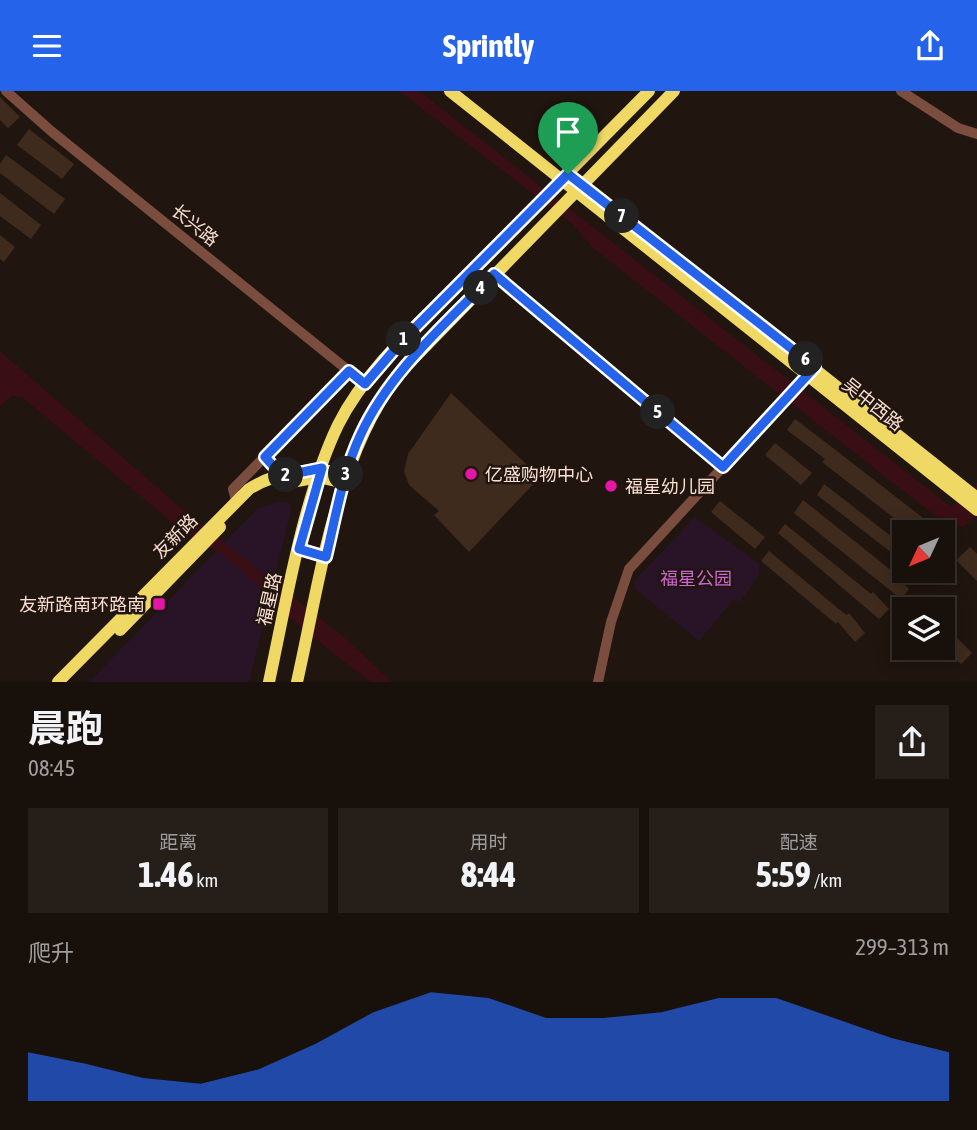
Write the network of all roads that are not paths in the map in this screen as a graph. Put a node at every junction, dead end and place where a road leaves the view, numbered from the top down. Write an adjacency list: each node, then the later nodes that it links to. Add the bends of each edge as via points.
1 (6, 91): 12 (street, 长兴路)
2 (450, 91): 8 (main road, 吴中西路)
3 (463, 91): 8 (main road, 吴中西路)
4 (649, 91): 8 (main road)
5 (674, 91): 9 (main road)
6 (901, 91): 7 (street, via 958,128)
7 (977, 134)
8 (561, 180): 9 (main road, 吴中西路); 13 (main road, 福星路)
9 (574, 192): 10 (main road); 11 (main road, 吴中西路)
10 (494, 274): 15 (street); 18 (main road, via 402,370 361,433)
11 (812, 370): 15 (street); 19 (main road, 吴中西路)
12 (349, 371): 13 (street, 长兴路); 14 (street)
13 (365, 384): 16 (main road, 福星路, via 338,425)
14 (265, 457): 17 (street); 21 (street, via 233,489)
15 (723, 467): 31 (street, via 629,569)
16 (321, 473): 17 (main road, 友新路); 18 (main road, 友新路); 23 (main road, 友新路, via 258,492); 25 (main road, 福星路)
17 (278, 477): 21 (main road, 友新路, via 256,485)
18 (345, 479): 26 (main road)
19 (959, 491): 20 (main road, 吴中西路); 22 (main road, 吴中西路)
20 (977, 498)
21 (236, 500): 23 (main road, 友新路)
22 (977, 510)
23 (211, 529): 24 (main road, 友新路)
24 (193, 548): 27 (main road, 友新路); 28 (main road, 友新路)
25 (299, 549): 26 (main road); 29 (main road, 福星路)
26 (326, 557): 30 (main road)
27 (58, 682)
28 (69, 682)
29 (269, 682)
30 (297, 682)
31 (597, 682)

